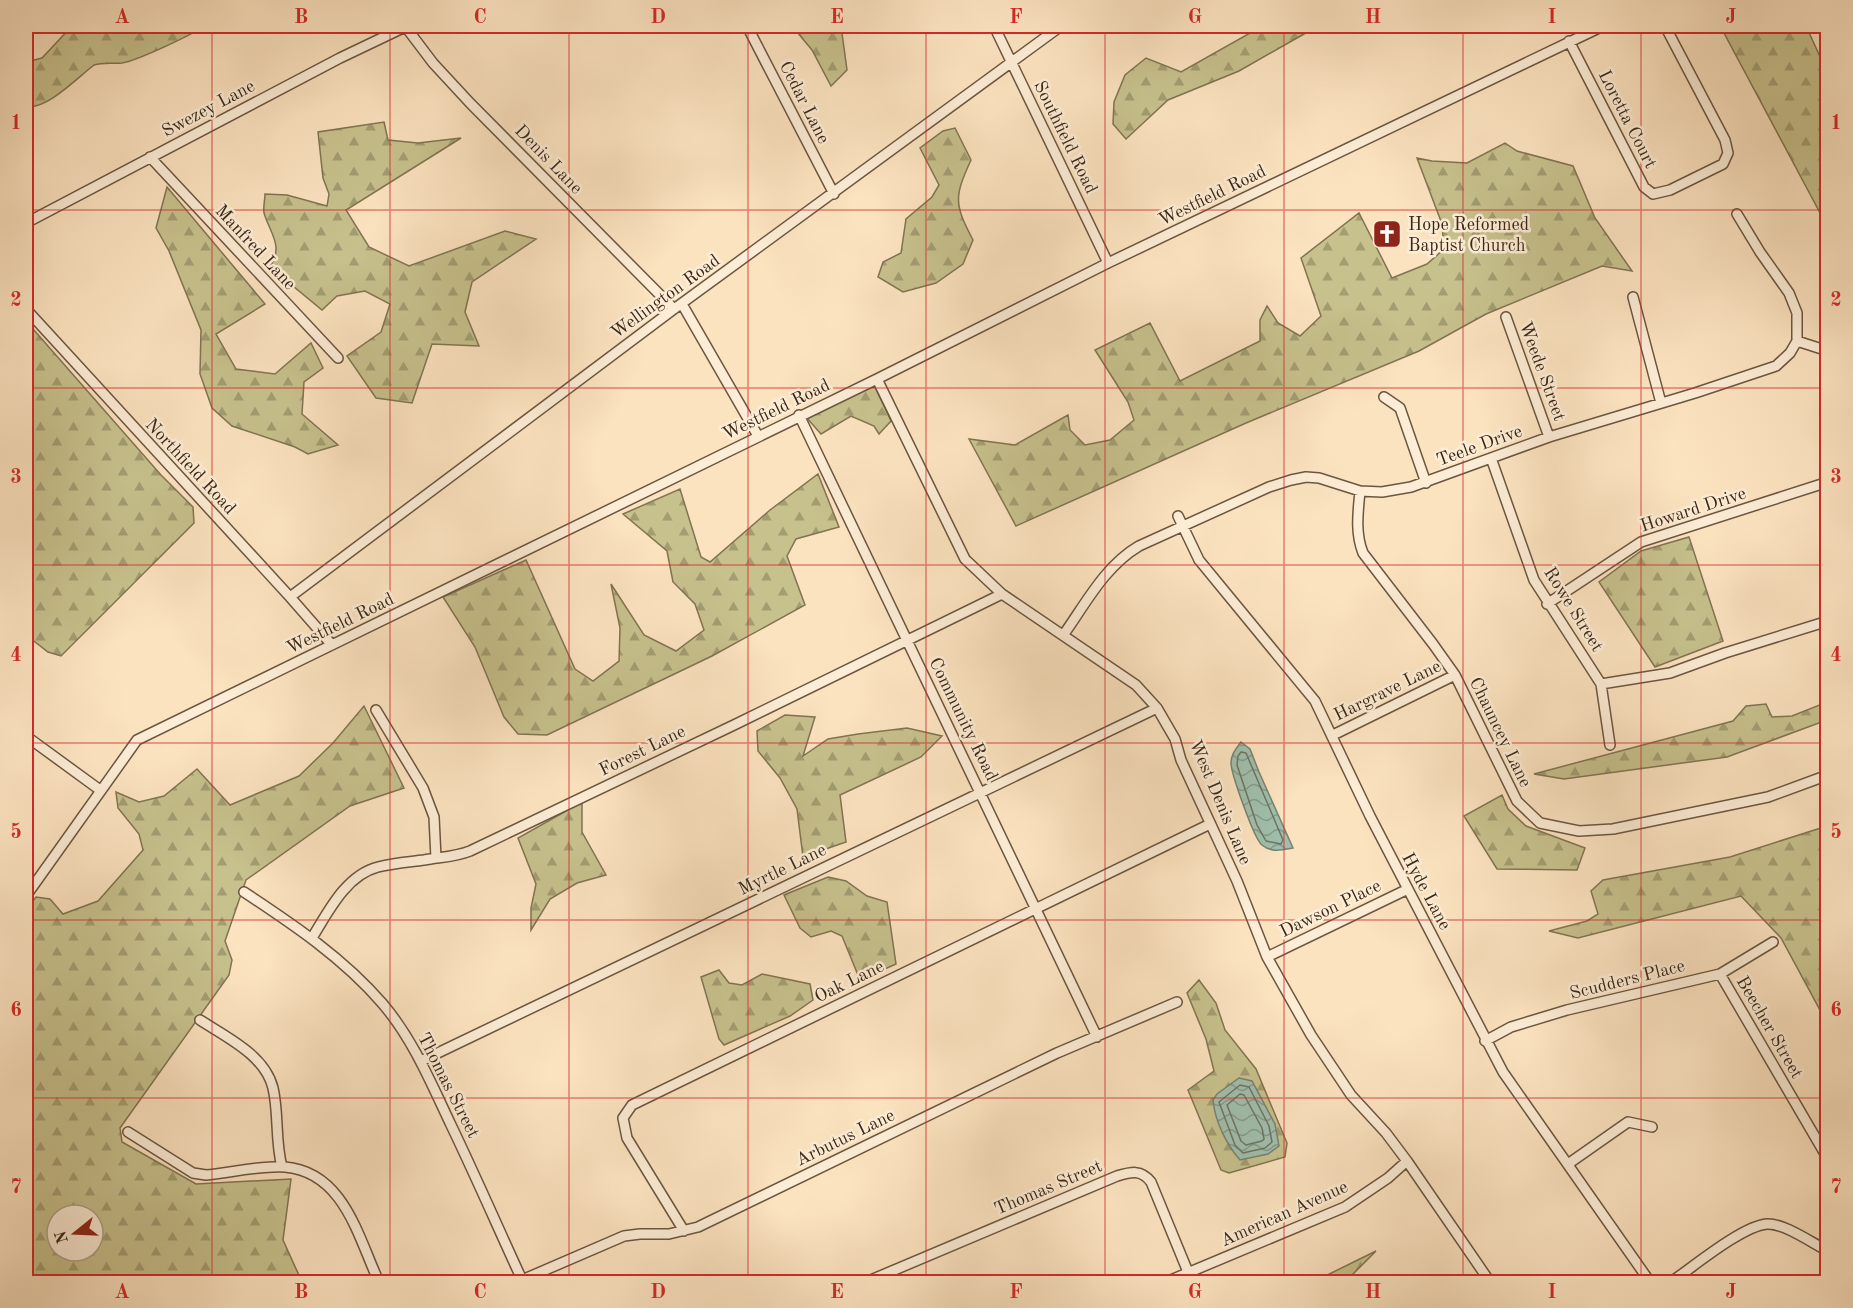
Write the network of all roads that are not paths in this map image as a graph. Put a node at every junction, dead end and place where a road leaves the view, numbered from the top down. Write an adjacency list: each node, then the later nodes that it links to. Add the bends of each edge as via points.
1 (406, 26): 9 (street, Swezey Lane); 15 (street, Denis Lane, via 470,103)
2 (747, 26): 10 (street, Cedar Lane)
3 (994, 26): 8 (street, Southfield Road)
4 (1061, 26): 8 (street, Wellington Road)
5 (1603, 26): 7 (street, Westfield Road)
6 (1665, 26): 7 (street, Loretta Court, via 1725,140 1728,153 1723,164 1657,195 1644,187)
7 (1569, 42): 13 (street, Westfield Road)
8 (1012, 63): 10 (street, Wellington Road); 13 (street, Southfield Road)
9 (150, 157): 12 (street, Swezey Lane); 20 (street, Manfred Lane)
10 (834, 194): 15 (street, Wellington Road)
11 (1737, 214): 18 (street, via 1789,293 1797,313)
12 (26, 223)
13 (1108, 263): 21 (street, Westfield Road)
14 (1633, 297): 23 (street)
15 (678, 307): 25 (street, Denis Lane); 34 (street, Wellington Road)
16 (26, 309): 34 (street, Northfield Road)
17 (1506, 317): 26 (street, Weede Street)
18 (1797, 341): 19 (street); 23 (street, Teele Drive, via 1784,360 1766,371)
19 (1827, 351)
20 (338, 358)
21 (877, 379): 24 (street, Westfield Road); 33 (street, West Denis Lane, via 965,559)
22 (1384, 397): 29 (street, via 1400,408)
23 (1661, 403): 26 (street, Teele Drive)
24 (799, 416): 25 (street, Westfield Road); 38 (street, Community Road)
25 (758, 436): 39 (street, Westfield Road)
26 (1549, 437): 27 (street, Teele Drive)
27 (1491, 458): 29 (street, Teele Drive); 35 (street, Rowe Street, via 1534,580)
28 (1827, 482): 35 (street, Howard Drive, via 1641,542)
29 (1426, 483): 30 (street, Teele Drive, via 1382,492)
30 (1360, 491): 32 (street, Teele Drive, via 1306,477 1269,487); 40 (street, Chauncey Lane, via 1358,538 1363,553)
31 (1178, 516): 32 (street, Hyde Lane)
32 (1182, 527): 37 (street, Teele Drive, via 1124,555); 44 (street, Hyde Lane, via 1199,560 1315,701)
33 (1002, 594): 37 (street, West Denis Lane); 38 (street, Forest Lane)
34 (290, 597): 39 (street, Northfield Road)
35 (1547, 604): 41 (street, Rowe Street)
36 (1827, 621): 41 (street, via 1670,673)
37 (1064, 634): 42 (street, West Denis Lane, via 1136,685)
38 (908, 641): 49 (street, Community Road); 51 (street, Forest Lane, via 470,851 452,858)
39 (332, 645): 48 (street, Westfield Road, via 137,740)
40 (1455, 675): 44 (street, Hargrave Lane); 47 (street, Chauncey Lane, via 1517,801 1540,823 1579,831 1613,829 1768,797)
41 (1601, 684): 46 (street, Rowe Street)
42 (1157, 708): 49 (street, Myrtle Lane); 50 (street, West Denis Lane, via 1175,739)
43 (376, 710): 51 (street, via 423,788 434,817)
44 (1333, 735): 52 (street, Hyde Lane)
45 (26, 736): 48 (street)
46 (1610, 745)
47 (1827, 775)
48 (100, 790): 54 (street, Westfield Road)
49 (981, 791): 55 (street, Community Road); 64 (street, Myrtle Lane)
50 (1210, 824): 55 (street, Oak Lane); 58 (street, West Denis Lane)
51 (436, 858): 56 (street, Forest Lane, via 376,867 353,880)
52 (1408, 889): 58 (street, Dawson Place); 63 (street, Hyde Lane)
53 (244, 892): 56 (street, Thomas Street)
54 (26, 896)
55 (1036, 908): 62 (street, Community Road); 71 (street, Oak Lane, via 632,1105 623,1118 627,1138)
56 (312, 938): 64 (street, Thomas Street, via 381,1003)
57 (1773, 942): 59 (street, Scudders Place)
58 (1267, 957): 68 (street, West Denis Lane, via 1351,1095)
59 (1720, 974): 63 (street, Scudders Place, via 1567,1010 1511,1027); 67 (street, Beecher Street)
60 (1177, 1002): 62 (street, Arbutus Lane)
61 (200, 1020): 70 (street, via 252,1055 270,1078)
62 (1097, 1037): 71 (street, Arbutus Lane)
63 (1485, 1041): 69 (street, Hyde Lane)
64 (421, 1060): 74 (street, Thomas Street)
65 (1652, 1127): 69 (street, via 1628,1122)
66 (128, 1132): 70 (street, via 194,1173)
67 (1827, 1159)
68 (1407, 1161): 73 (street, American Avenue, via 1345,1207); 78 (street, West Denis Lane)
69 (1568, 1164): 79 (street, Hyde Lane)
70 (282, 1167): 75 (street, via 312,1174 332,1188 343,1202)
71 (684, 1231): 74 (street, Arbutus Lane, via 624,1236)
72 (1827, 1251): 80 (street, via 1768,1224 1739,1235)
73 (1188, 1272): 76 (street, Thomas Street, via 1151,1182 1137,1172 1117,1176); 77 (street, American Avenue)
74 (523, 1281)
75 (379, 1282)
76 (866, 1282)
77 (1166, 1282)
78 (1490, 1282)
79 (1650, 1282)
80 (1671, 1282)

